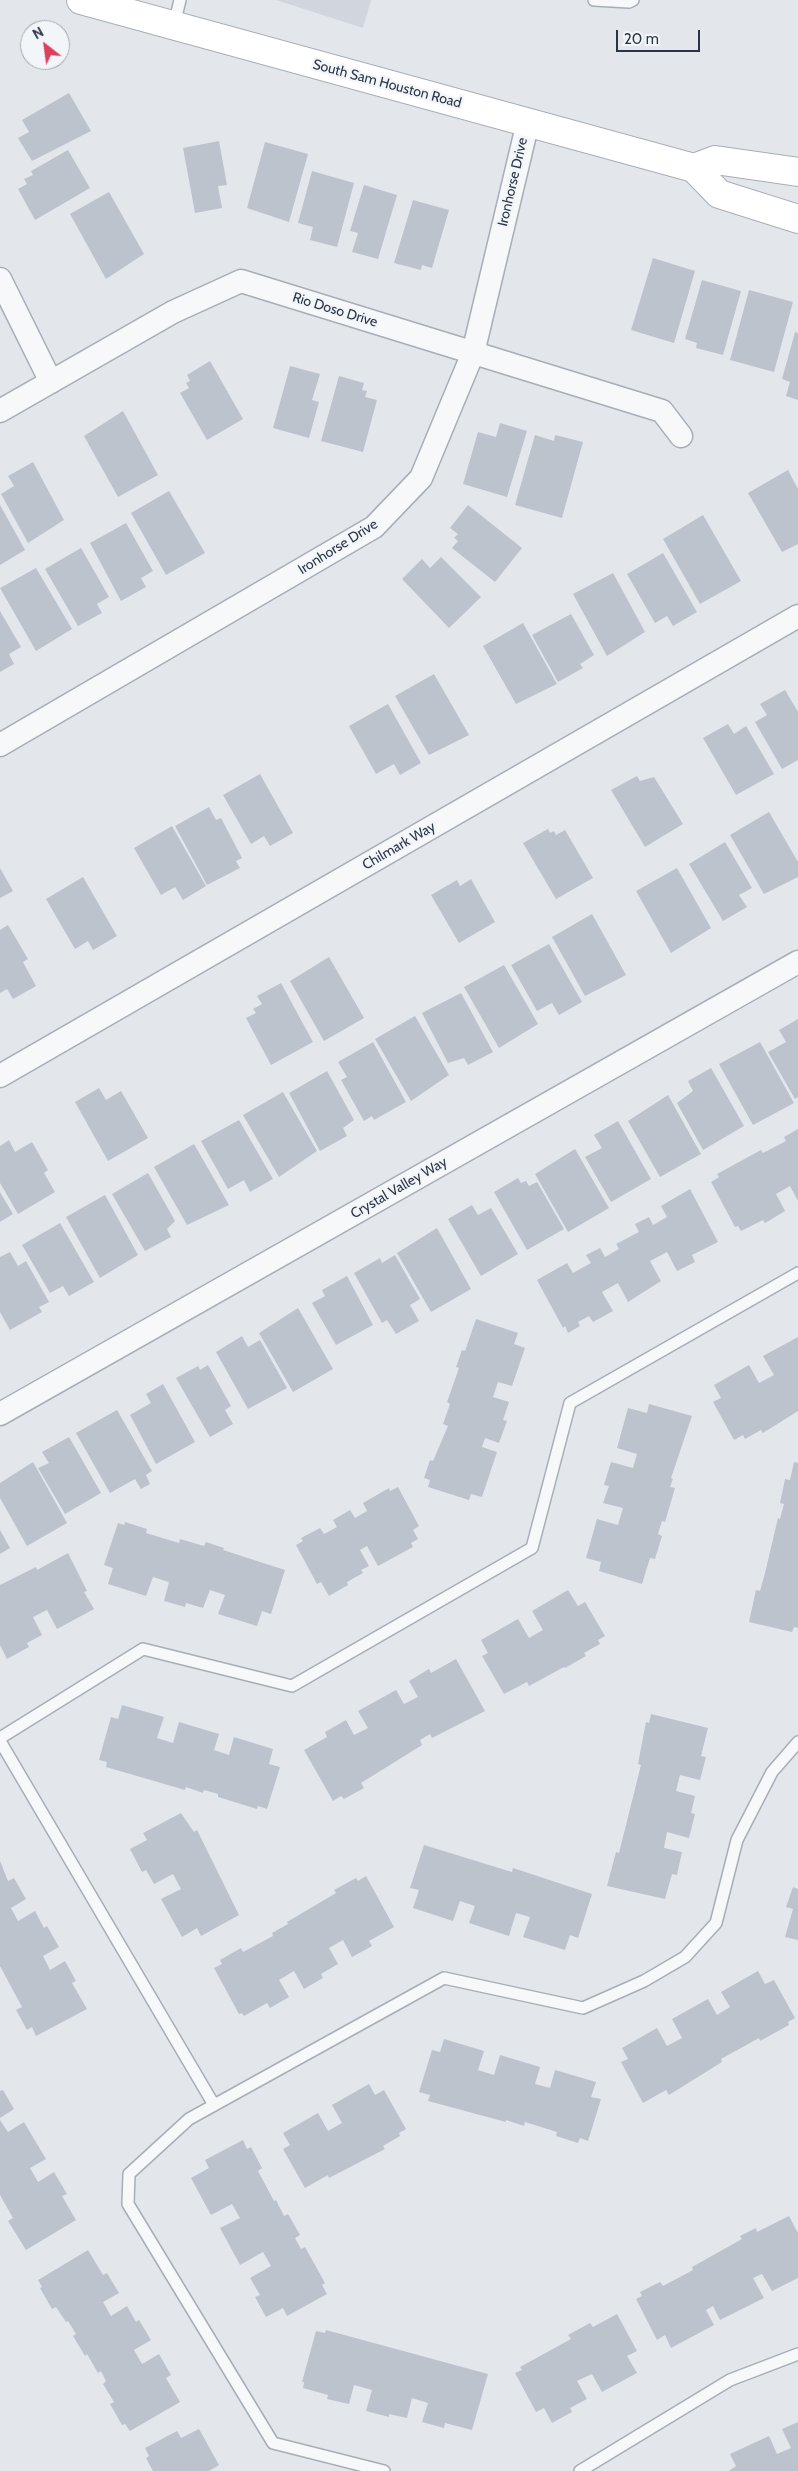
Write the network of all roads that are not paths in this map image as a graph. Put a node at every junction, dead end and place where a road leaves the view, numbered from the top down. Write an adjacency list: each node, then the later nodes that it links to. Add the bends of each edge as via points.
1 (81, 0): 4 (street, South Sam Houston Road)
2 (594, 0): 3 (lane)
3 (633, 0)
4 (177, 13): 5 (street, South Sam Houston Road)
5 (528, 122): 6 (street, South Sam Houston Road); 10 (street, Ironhorse Drive)
6 (694, 168): 7 (street, via 715,160); 8 (street, via 719,194)
7 (798, 172)
8 (798, 218)
9 (0, 279): 11 (street)
10 (473, 353): 11 (street, Rio Doso Drive, via 241,281 173,312); 13 (street, Rio Doso Drive, via 662,411); 15 (street, Ironhorse Drive, via 421,478 374,527)
11 (51, 382): 12 (street, Rio Doso Drive)
12 (0, 411)
13 (680, 436)
14 (798, 616): 17 (street, Chilmark Way)
15 (0, 745)
16 (798, 962): 19 (street, Crystal Valley Way)
17 (0, 1076)
18 (798, 1273): 20 (lane, via 570,1403 532,1548 292,1686 143,1649)
19 (0, 1414)
20 (0, 1739): 22 (lane)
21 (798, 1742): 22 (lane, via 772,1772 737,1840 716,1923 685,1957 644,1981 583,2008 444,1978)
22 (214, 2105): 24 (lane, via 189,2119 129,2174 128,2204 273,2443)
23 (798, 2354): 25 (lane, via 730,2380)
24 (384, 2471)
25 (580, 2471)

